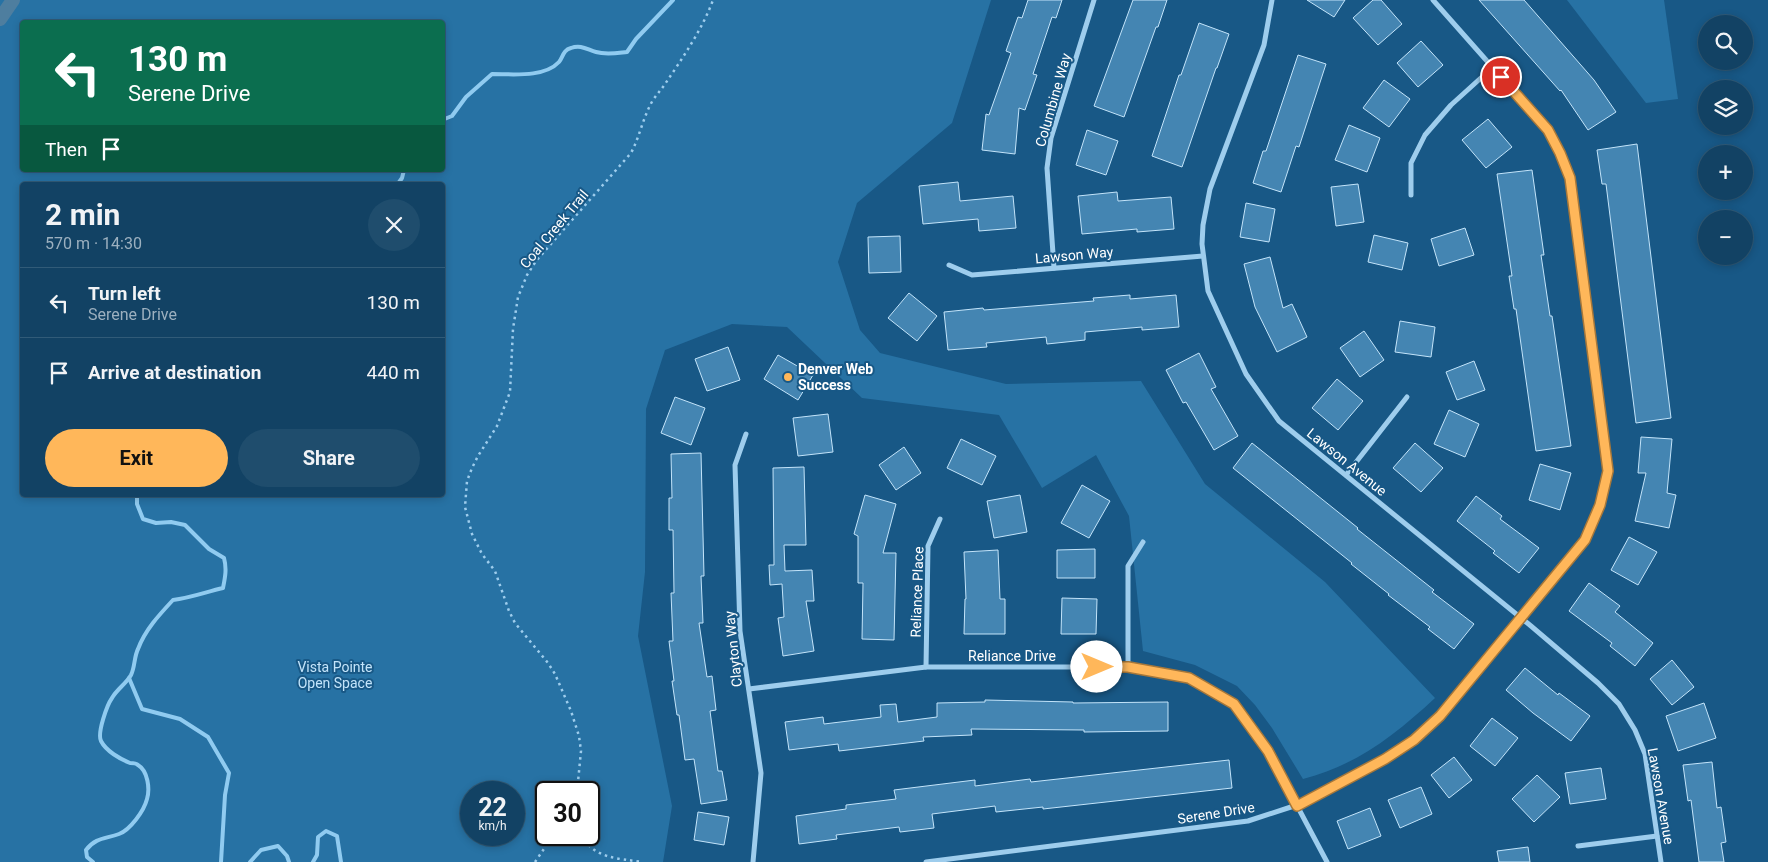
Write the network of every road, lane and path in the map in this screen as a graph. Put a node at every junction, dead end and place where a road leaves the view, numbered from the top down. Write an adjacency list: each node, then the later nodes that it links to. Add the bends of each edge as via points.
1 (713, 0): 19 (path, Coal Creek Trail, via 703,23 653,100 631,153 527,275 515,313 510,392 497,426 467,481 466,506 472,534 495,571 515,623 548,662 571,711 581,751)
2 (1094, 0): 9 (street, Columbine Way, via 1050,145 1047,168)
3 (1272, 0): 7 (street, Lawson Avenue, via 1264,45 1210,190 1203,225)
4 (1432, 0): 5 (street, Serene Drive)
5 (1493, 67): 6 (street, via 1425,134 1411,163); 15 (street, Serene Drive, via 1548,130 1570,178 1608,471 1600,505 1585,540)
6 (1411, 195)
7 (1203, 256): 9 (street, Lawson Way); 12 (street, Lawson Avenue, via 1208,291 1246,374 1280,421)
8 (949, 265): 9 (street, Lawson Way, via 972,274)
9 (1054, 268)
10 (1407, 396): 12 (street)
11 (746, 434): 18 (street, Clayton Way, via 735,465 740,631)
12 (1346, 476): 15 (street, Lawson Avenue)
13 (940, 519): 17 (street, Reliance Place, via 928,546)
14 (1143, 542): 16 (street, via 1128,566)
15 (1521, 617): 20 (street, Serene Drive, via 1440,716 1414,740); 21 (street, Lawson Avenue, via 1598,683 1619,704 1636,730 1645,754)
16 (1128, 667): 17 (street, Reliance Drive); 20 (street, Reliance Drive, via 1189,678 1234,704 1268,751)
17 (926, 668): 18 (street, Reliance Drive)
18 (749, 689): 27 (street, Clayton Way, via 761,773)
19 (578, 781)
20 (1297, 806): 28 (street, Serene Drive, via 1248,821); 29 (street, Reliance Drive)
21 (1658, 836): 24 (street); 30 (street, Lawson Avenue)
22 (546, 846): 25 (path)
23 (589, 846): 26 (path, via 602,856)
24 (1578, 846)
25 (535, 862)
26 (642, 862)
27 (754, 862)
28 (926, 862)
29 (1327, 862)
30 (1661, 862)

